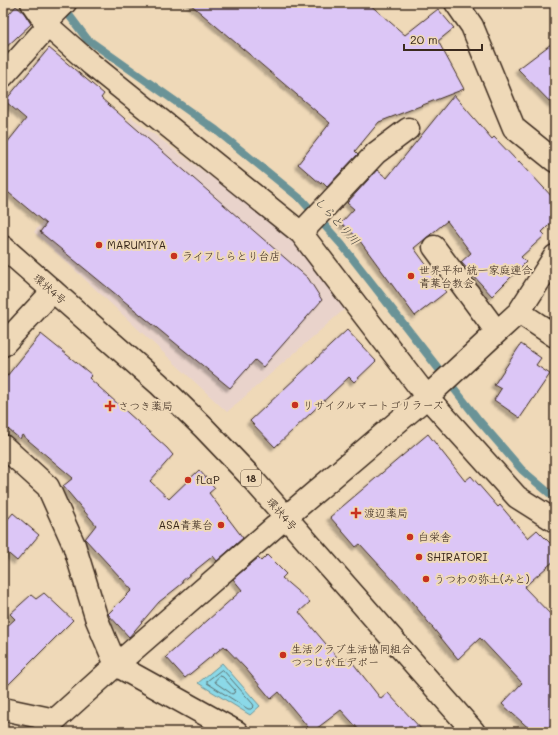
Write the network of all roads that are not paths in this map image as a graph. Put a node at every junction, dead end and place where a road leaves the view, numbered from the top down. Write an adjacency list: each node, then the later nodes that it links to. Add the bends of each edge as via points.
1 (32, 3): 3 (street)
2 (456, 3): 6 (street, via 472,26 514,128)
3 (55, 15): 4 (street); 7 (street, via 91,64)
4 (3, 76)
5 (408, 129): 7 (street, via 376,153)
6 (555, 161)
7 (301, 233): 16 (street)
8 (434, 246): 13 (street)
9 (3, 247): 11 (street, 環状4号 / 18)
10 (555, 256): 12 (street)
11 (53, 291): 15 (street); 18 (street, 環状4号 / 18, via 204,428)
12 (519, 312): 13 (street); 14 (street)
13 (497, 332): 16 (street)
14 (555, 336)
15 (3, 345)
16 (430, 394): 18 (street); 19 (street, via 517,497)
17 (3, 446): 20 (street, via 48,487 74,546)
18 (286, 517): 20 (street); 24 (street, 環状4号 / 18)
19 (555, 521)
20 (116, 665): 22 (street); 23 (street)
21 (3, 709): 22 (street)
22 (50, 726)
23 (237, 732)
24 (474, 732)

